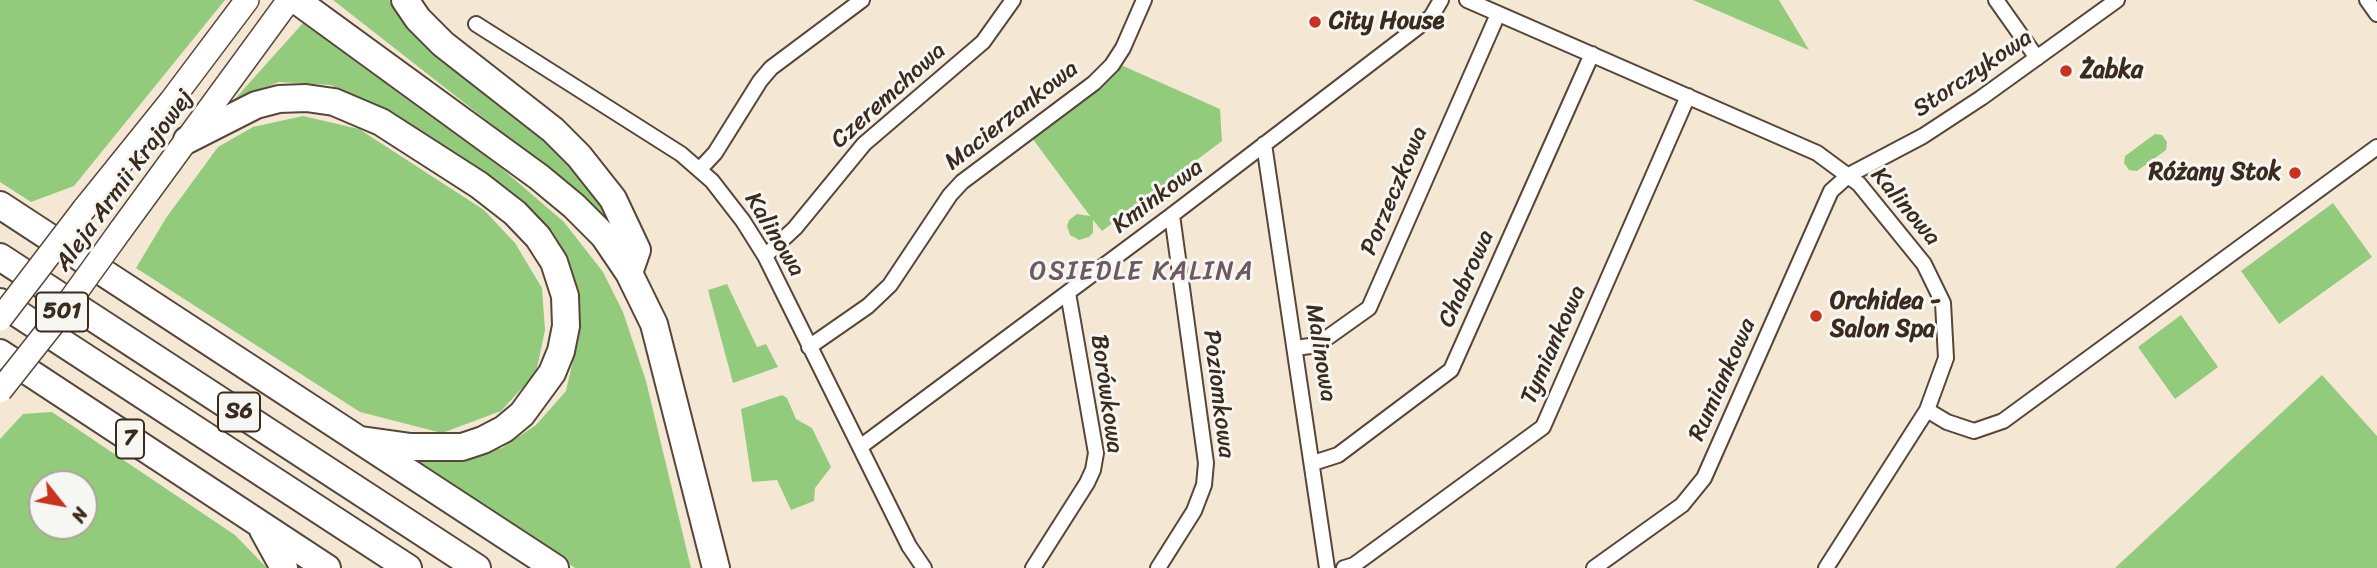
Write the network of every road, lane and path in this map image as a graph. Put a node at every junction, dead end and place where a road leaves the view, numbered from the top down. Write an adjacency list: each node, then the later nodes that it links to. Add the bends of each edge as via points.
1 (247, 0): 30 (main road, Aleja Armii Krajowej / 501, bridge)
2 (405, 0): 27 (highway, via 443,44 553,130 579,156 613,199 637,250)
3 (862, 0): 21 (street, via 771,68)
4 (1013, 0): 25 (street, Czeremchowa, via 983,43 864,144 795,228)
5 (1144, 0): 31 (street, Macierzankowa, via 1112,65 962,182 890,285)
6 (1441, 0): 19 (street, Kminkowa, via 1431,17)
7 (1467, 0): 12 (street, Kalinowa)
8 (1996, 0): 16 (street)
9 (2117, 0): 16 (street, Storczykowa)
10 (2367, 0): 13 (street)
11 (287, 6): 18 (main road, Aleja Armii Krajowej / 501); 27 (highway, via 490,140 574,206 604,236)
12 (1498, 14): 15 (street, Kalinowa); 32 (street, Porzeczkowa, via 1369,308 1317,345)
13 (2377, 14)
14 (476, 24): 21 (street, Kalinowa)
15 (1592, 54): 17 (street, Kalinowa); 38 (street, Chabrowa, via 1451,370 1338,455)
16 (2037, 58): 22 (street, Storczykowa, via 1923,136)
17 (1688, 96): 22 (street, Kalinowa, via 1817,153); 50 (street, Tymiankowa, via 1542,427)
18 (187, 140): 34 (main road, Aleja Armii Krajowej / 501, bridge); 36 (highway, via 256,105 306,98 334,102 381,122 479,185 515,213 554,261 565,296 561,351 552,373 522,414 504,429 462,447 411,447)
19 (1264, 145): 24 (street, Kminkowa); 32 (street, Malinowa)
20 (2377, 147): 35 (street, via 2003,421 1974,431)
21 (700, 169): 25 (street, Kalinowa, via 743,220)
22 (1849, 175): 35 (street, Kalinowa, via 1924,264 1943,303 1946,358); 51 (street, Rumiankowa, via 1831,191 1704,478 1682,505)
23 (0, 205): 36 (highway)
24 (1172, 215): 28 (street, Kminkowa); 48 (street, Poziomkowa, via 1206,463 1195,511)
25 (765, 256): 31 (street, Kalinowa)
26 (0, 257): 43 (highway, S6)
27 (629, 273): 45 (highway, via 654,324)
28 (1068, 293): 37 (street, Kminkowa); 47 (street, Borówkowa, via 1096,453 1087,483)
29 (0, 302): 42 (highway, S6)
30 (0, 319)
31 (809, 348): 37 (street, Kalinowa)
32 (1296, 348): 38 (street, Malinowa)
33 (0, 353): 39 (highway, 7)
34 (0, 391)
35 (1927, 410): 52 (street, Kalinowa)
36 (361, 440): 44 (highway)
37 (860, 447): 46 (street, Kalinowa)
38 (1313, 463): 49 (street, Malinowa)
39 (260, 525): 40 (highway, 7); 41 (highway)
40 (284, 568)
41 (327, 568)
42 (408, 568)
43 (477, 568)
44 (555, 568)
45 (716, 568)
46 (924, 568)
47 (1033, 568)
48 (1158, 568)
49 (1328, 568)
50 (1344, 568)
51 (1594, 568)
52 (1826, 568)

